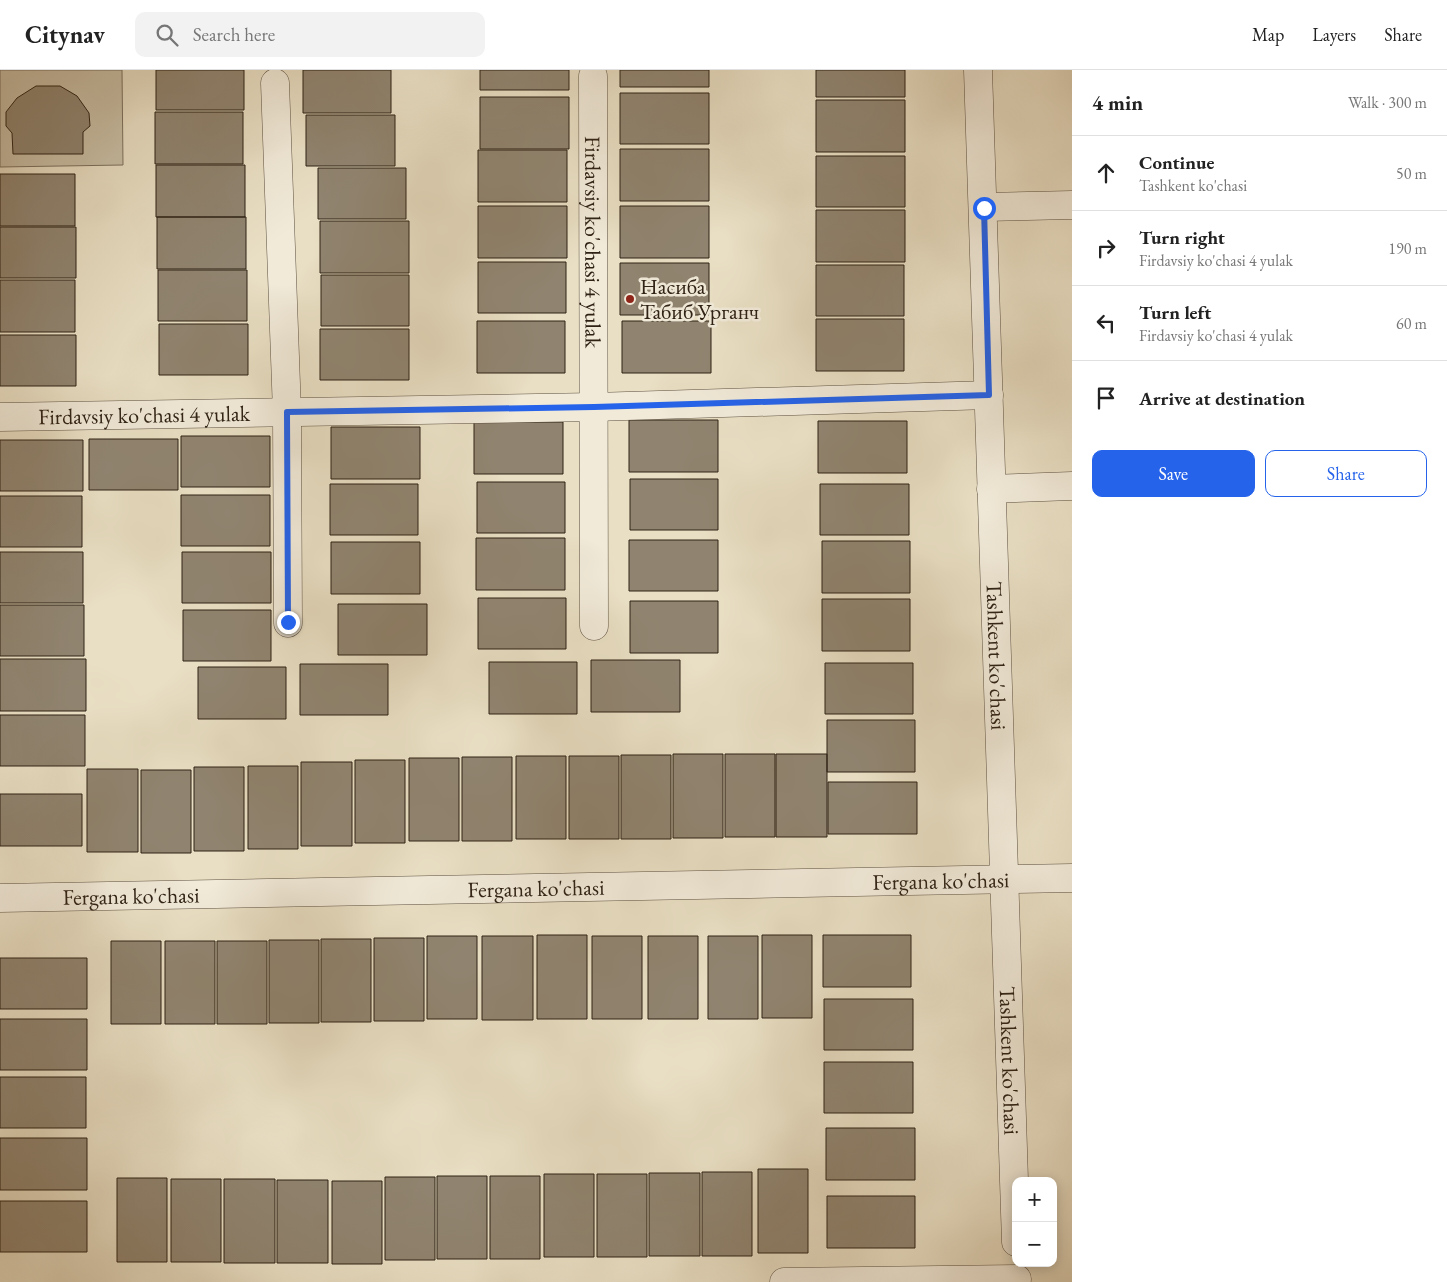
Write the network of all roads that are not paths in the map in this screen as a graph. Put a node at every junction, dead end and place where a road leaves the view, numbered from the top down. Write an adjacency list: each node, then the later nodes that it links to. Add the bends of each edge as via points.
1 (978, 70): 5 (street, Tashkent ko'chasi)
2 (593, 76): 7 (street, Firdavsiy ko'chasi 4 yulak)
3 (275, 84): 8 (street)
4 (1072, 205): 5 (street)
5 (984, 208): 6 (street, Tashkent ko'chasi)
6 (989, 395): 7 (street, Firdavsiy ko'chasi 4 yulak); 11 (street, Tashkent ko'chasi)
7 (594, 407): 8 (street, Firdavsiy ko'chasi 4 yulak); 13 (street, Firdavsiy ko'chasi 4 yulak)
8 (287, 412): 9 (street, Firdavsiy ko'chasi 4 yulak); 12 (street)
9 (0, 417)
10 (1072, 486): 11 (street)
11 (991, 489): 15 (street, Tashkent ko'chasi)
12 (288, 622)
13 (594, 626)
14 (1072, 878): 15 (street, Fergana ko'chasi)
15 (1004, 880): 16 (street, Fergana ko'chasi); 17 (street, Tashkent ko'chasi)
16 (0, 898)
17 (1015, 1222)
18 (1017, 1275): 19 (street)
19 (784, 1282)

